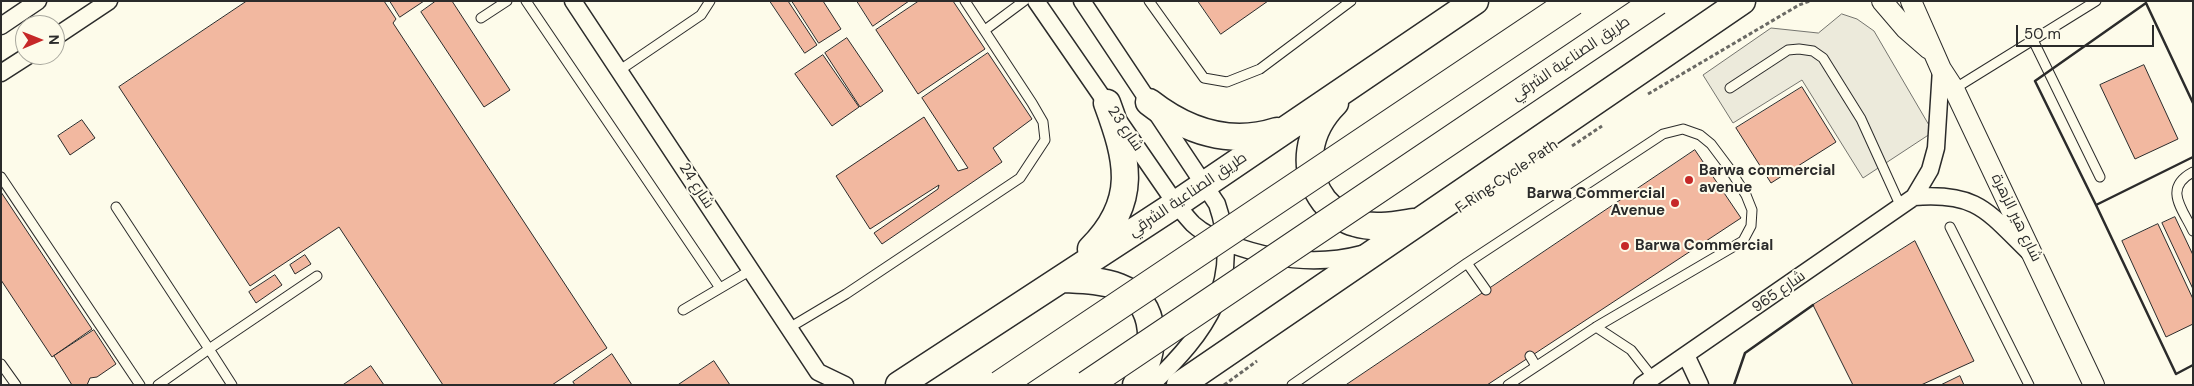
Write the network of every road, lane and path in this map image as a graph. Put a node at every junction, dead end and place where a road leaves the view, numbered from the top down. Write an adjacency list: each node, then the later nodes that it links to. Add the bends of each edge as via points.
1 (38, 1): 22 (street)
2 (109, 1): 23 (street)
3 (507, 1): 21 (lane)
4 (526, 1): 57 (lane)
5 (573, 1): 28 (street, شارع 24)
6 (710, 1): 28 (lane, via 700,15)
7 (965, 1): 24 (lane)
8 (1024, 1): 24 (lane)
9 (1036, 1): 35 (street, شارع 23)
10 (1082, 1): 34 (street)
11 (1148, 1): 12 (lane, via 1204,78 1227,82 1260,69)
12 (1351, 1)
13 (1475, 1): 30 (main road, طريق الصناعية الشرقي, via 1451,12)
14 (1573, 1): 77 (highway, bridge)
15 (1657, 1): 78 (highway, طريق الصناعية الشرقي, bridge)
16 (1742, 1): 47 (main road)
17 (1810, 1): 33 (path)
18 (1882, 1): 26 (street, شارع هير الزهرة)
19 (1911, 1): 26 (street, شارع هير الزهرة)
20 (2096, 1): 25 (lane)
21 (481, 18)
22 (1, 26)
23 (65, 30)
24 (985, 30): 61 (lane, via 1043,122 1045,140 1020,178 846,294)
25 (2033, 40): 32 (lane); 41 (lane)
26 (1937, 61): 32 (street, شارع هير الزهرة); 43 (street, شارع 965, via 1936,148 1930,170)
27 (15, 64): 29 (street)
28 (620, 70): 54 (street, شارع 24)
29 (1, 73)
30 (1354, 83): 37 (main road, طريق الصناعية الشرقي); 47 (main road, via 1329,109 1314,133 1309,149 1312,180 1329,206 1354,223 1370,226)
31 (1730, 88): 46 (lane, via 1788,50 1813,51 1823,58 1861,119)
32 (1954, 89): 52 (street, شارع هير الزهرة)
33 (1647, 95)
34 (1149, 102): 37 (main road, via 1166,116 1205,133 1248,137); 42 (street)
35 (1106, 103): 44 (street, شارع 23); 56 (main road, via 1122,145 1126,189 1121,208 1111,226)
36 (1609, 121): 38 (path, F Ring Cycle Path)
37 (1290, 127): 42 (main road, طريق الصناعية الشرقي)
38 (1564, 152)
39 (2193, 172): 49 (lane, via 2176,186 2177,197)
40 (1, 177): 72 (lane)
41 (2100, 177)
42 (1204, 184): 44 (main road, طريق الصناعية الشرقي); 50 (street, via 1217,204)
43 (1914, 197): 46 (street, شارع 965); 52 (street, via 1934,195 1969,200 1984,208)
44 (1176, 204): 50 (street, شارع 23, via 1194,224); 56 (main road, طريق الصناعية الشرقي)
45 (116, 206): 62 (lane)
46 (1900, 208): 64 (street, شارع 965)
47 (1416, 222): 51 (main road)
48 (1950, 227): 86 (lane)
49 (2193, 231)
50 (1227, 242): 51 (street, شارع 23, via 1254,253 1304,261 1342,259); 80 (street, via 1223,277 1214,307 1202,330)
51 (1376, 250): 81 (main road)
52 (2036, 259): 70 (street, شارع هير الزهرة)
53 (1467, 263): 58 (lane); 60 (lane, via 1663,134 1683,129 1700,135 1711,144 1746,195 1752,210 1747,234 1734,248); 83 (lane)
54 (751, 270): 57 (lane); 61 (street, شارع 24)
55 (317, 276): 62 (lane)
56 (1062, 279): 76 (main road, طريق الصناعية الشرقي); 79 (main road, via 1118,286 1141,303 1151,327 1151,348)
57 (720, 288): 59 (lane)
58 (1486, 290)
59 (684, 310)
60 (1596, 327): 67 (lane); 69 (lane, via 1631,350)
61 (789, 328): 68 (street, شارع 24)
62 (209, 349): 73 (lane); 74 (lane)
63 (1530, 356): 67 (lane)
64 (1686, 356): 69 (street, شارع 965); 85 (street)
65 (1262, 358): 82 (path)
66 (1, 364): 71 (lane)
67 (1536, 366): 84 (lane)
68 (818, 378): 75 (street, شارع 24)
69 (1647, 381)
70 (2092, 384)
71 (16, 385)
72 (140, 385)
73 (158, 385)
74 (232, 385)
75 (845, 385)
76 (899, 385)
77 (1000, 385)
78 (1087, 385)
79 (1136, 385)
80 (1151, 385)
81 (1180, 385)
82 (1224, 385)
83 (1292, 385)
84 (1508, 385)
85 (1700, 385)
86 (2029, 385)

